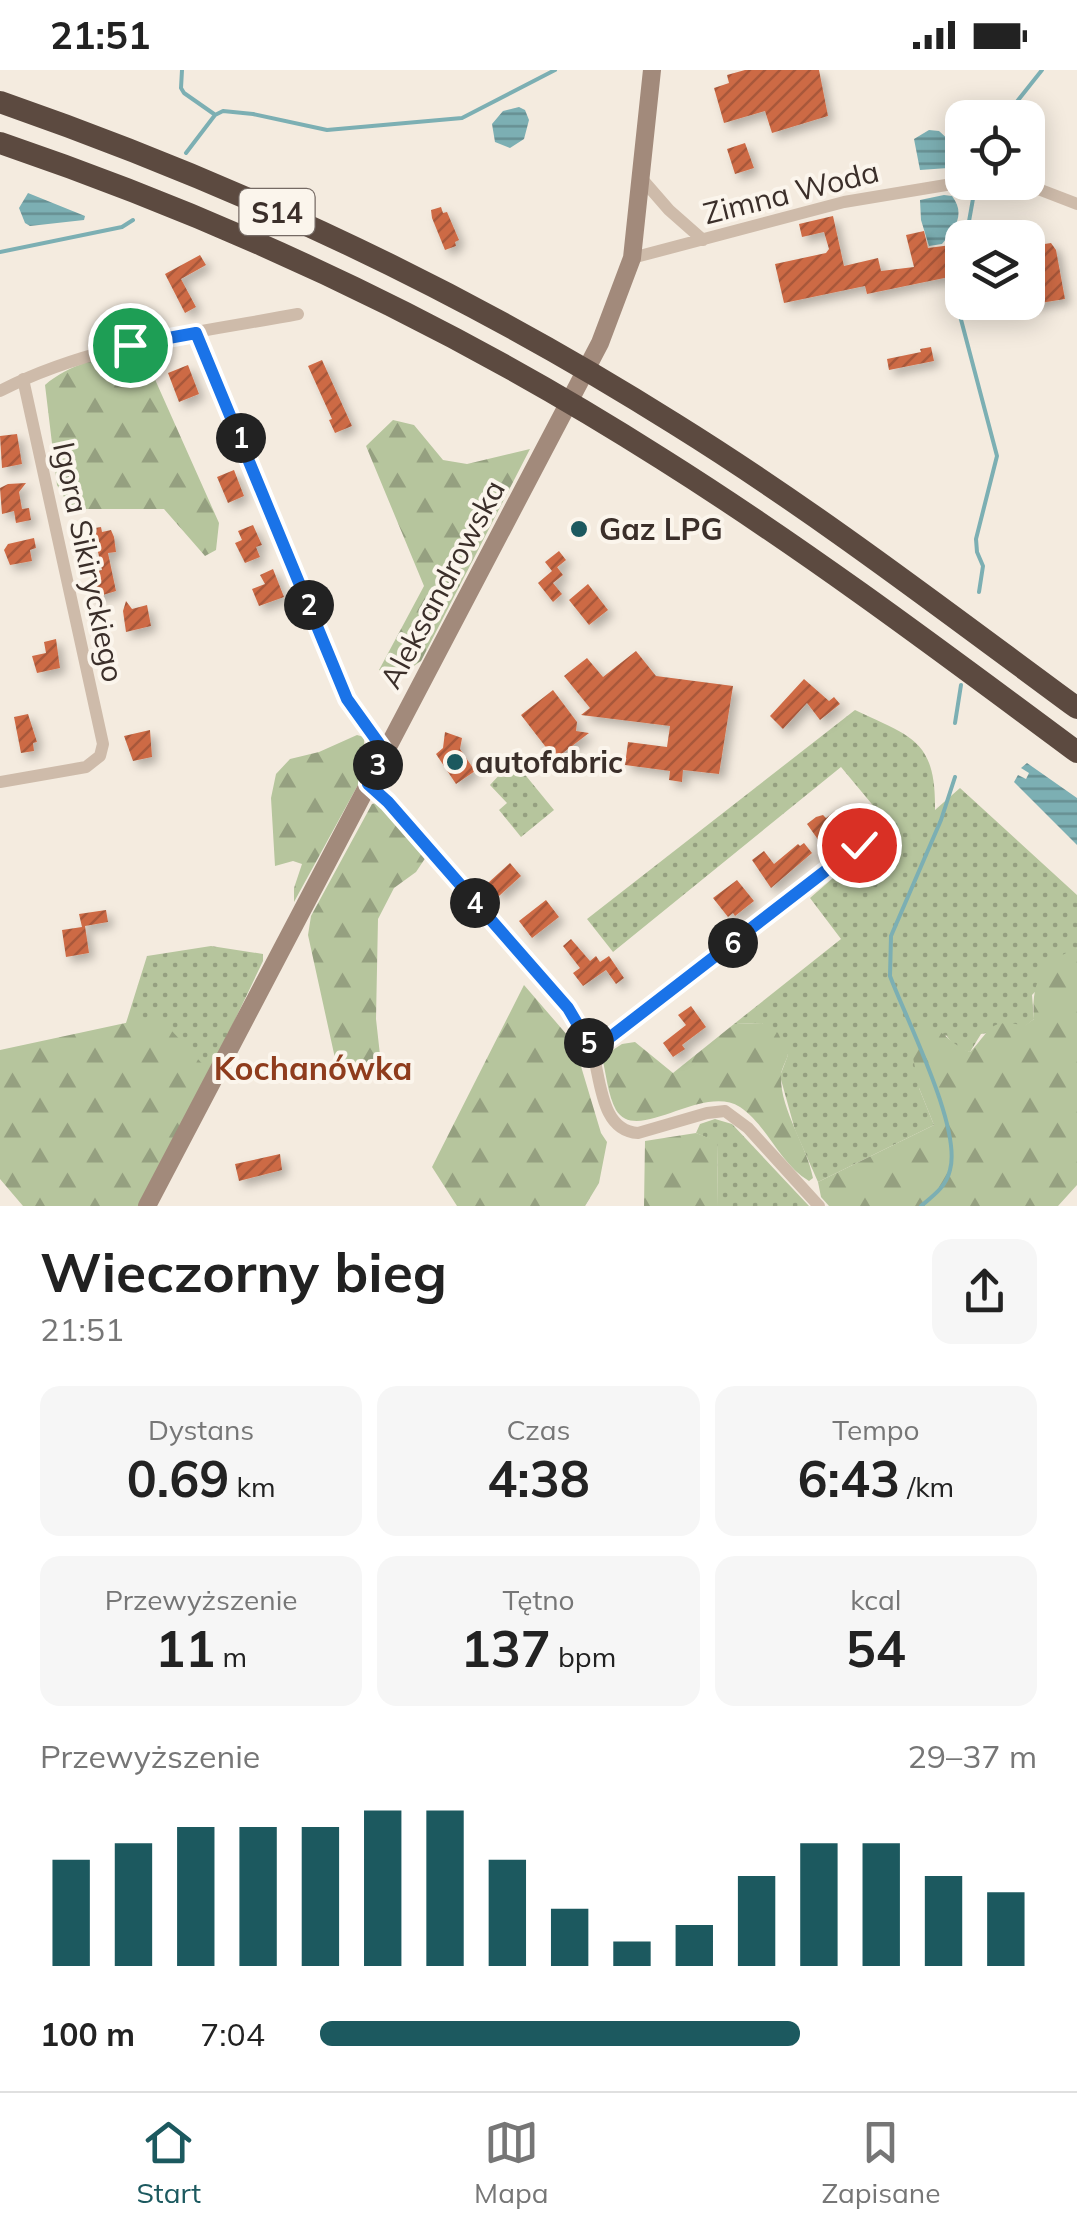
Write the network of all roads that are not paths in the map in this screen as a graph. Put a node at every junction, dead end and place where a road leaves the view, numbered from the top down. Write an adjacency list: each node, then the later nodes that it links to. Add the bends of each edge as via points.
1 (652, 70): 4 (main road, Aleksandrowska)
2 (0, 102): 14 (highway, S14, via 289,217 544,346 811,514)
3 (0, 143): 16 (highway, S14, via 235,233 529,379 732,503)
4 (642, 179): 8 (street); 9 (main road, Aleksandrowska)
5 (945, 185): 8 (street, Zimna Woda, via 869,196)
6 (1045, 192): 7 (street)
7 (1077, 204)
8 (702, 240): 9 (street, Zimna Woda)
9 (632, 258): 15 (main road, Aleksandrowska, via 588,367)
10 (298, 314): 11 (street)
11 (196, 333): 12 (street, via 118,347); 15 (street, via 347,699)
12 (23, 378): 13 (street); 17 (street, Igora Sikiryckiego, via 103,739 100,756 81,769)
13 (0, 391)
14 (1077, 708)
15 (385, 752): 18 (main road, Aleksandrowska)
16 (1077, 752)
17 (0, 782)
18 (368, 784): 20 (street, via 558,998); 21 (main road, Aleksandrowska)
19 (859, 845): 20 (street)
20 (591, 1047): 22 (street, via 616,1126 638,1133 725,1111)
21 (147, 1206)
22 (819, 1206)

